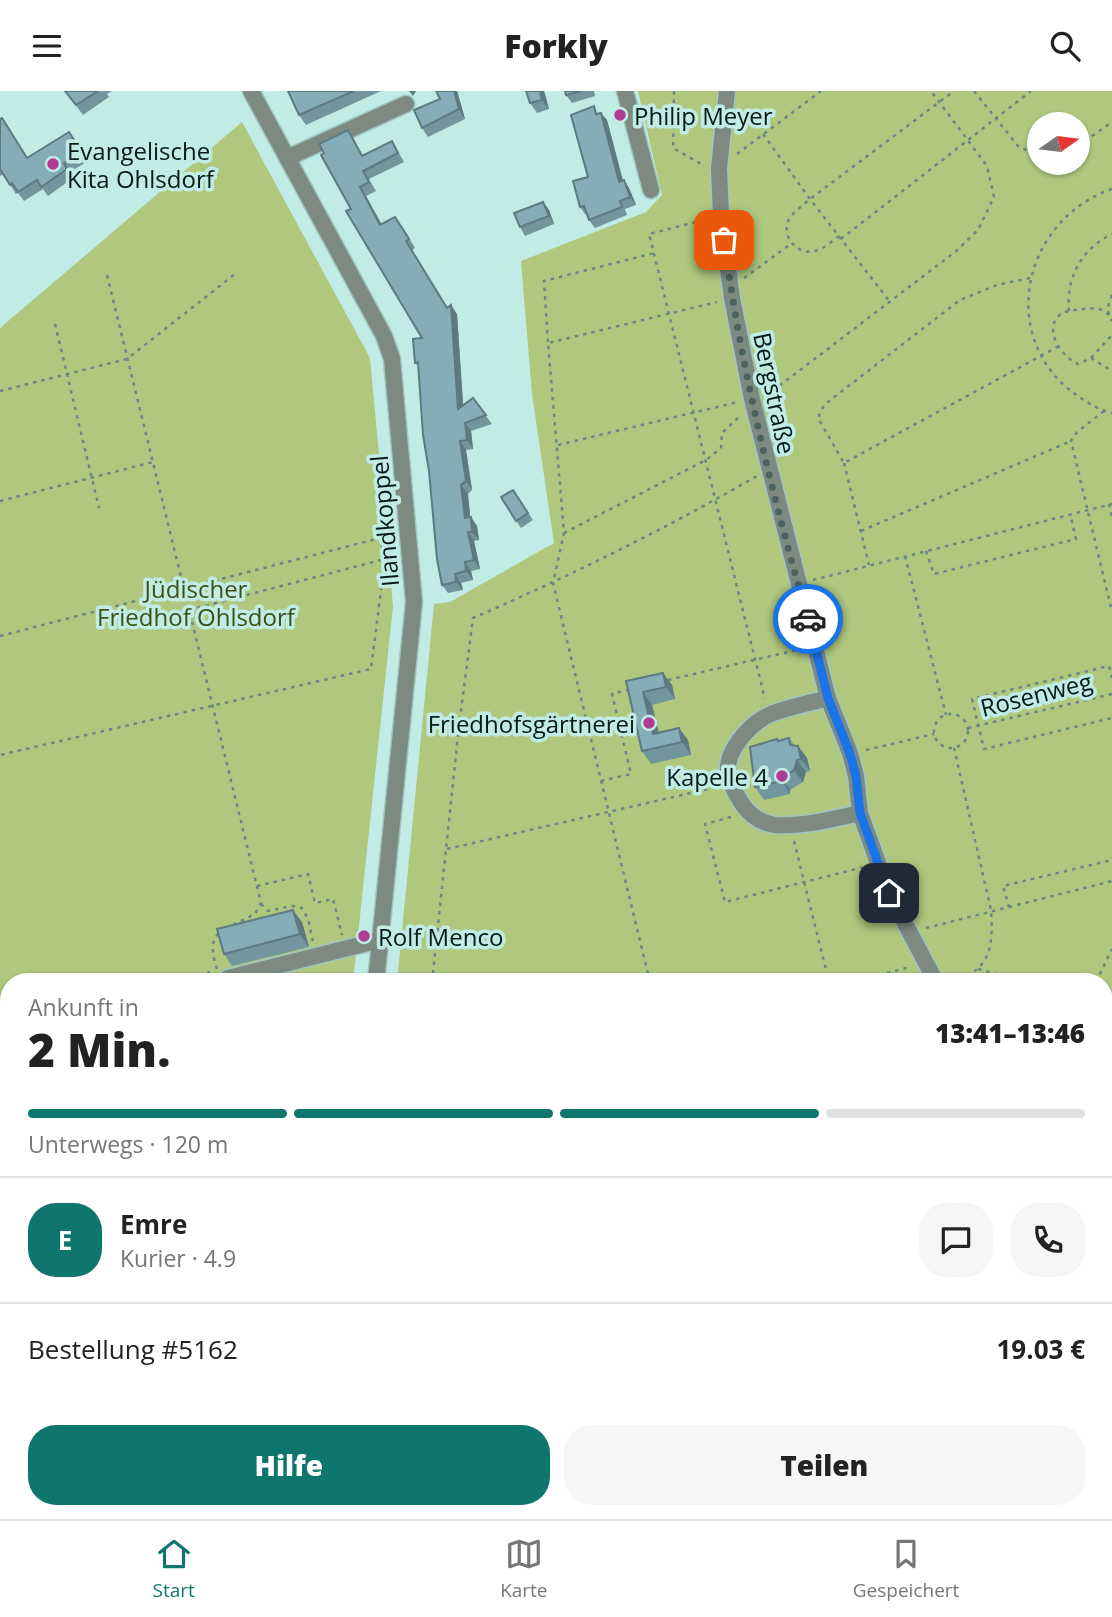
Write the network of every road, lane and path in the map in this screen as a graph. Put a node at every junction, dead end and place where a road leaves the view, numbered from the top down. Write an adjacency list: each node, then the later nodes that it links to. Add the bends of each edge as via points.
1 (251, 91): 18 (street, Ilandkoppel)
2 (625, 91): 21 (street)
3 (674, 91): 19 (path, via 673,148)
4 (727, 91): 19 (street, Bergstraße)
5 (821, 91): 14 (path)
6 (931, 91): 10 (path)
7 (954, 91): 10 (path)
8 (974, 91): 12 (path)
9 (1031, 91): 12 (path)
10 (940, 102): 16 (path); 22 (path)
11 (406, 104): 18 (street)
12 (995, 118): 16 (path); 17 (path)
13 (1112, 123): 15 (path)
14 (764, 134): 19 (path); 22 (path)
15 (1090, 138)
16 (968, 140): 25 (path); 33 (path, via 987,166 993,197 978,230)
17 (1027, 150)
18 (287, 158): 111 (street, Ilandkoppel, via 384,336 392,359 414,602)
19 (714, 168): 23 (street, Bergstraße)
20 (1112, 189): 30 (path, via 1072,209 1053,229)
21 (651, 190)
22 (810, 199): 25 (path); 26 (path, via 789,219)
23 (721, 216): 27 (path, via 649,234); 31 (street, Bergstraße)
24 (1112, 234): 34 (path, via 1079,263 1067,293)
25 (840, 237): 26 (path, via 813,252); 33 (path)
26 (792, 243): 31 (path)
27 (654, 253): 35 (path); 40 (path, via 544,281)
28 (236, 274): 44 (path)
29 (107, 275): 44 (path)
30 (1030, 278): 42 (path, via 1032,331); 56 (path, via 960,300 824,405 818,418)
31 (732, 293): 35 (path); 48 (street, Bergstraße)
32 (1112, 295): 36 (path)
33 (890, 302): 48 (path)
34 (1069, 311): 36 (path, via 1096,307); 41 (path, via 1056,320)
35 (670, 314): 40 (path); 50 (path)
36 (1109, 315): 37 (path)
37 (1112, 321)
38 (55, 324): 46 (path)
39 (1112, 335): 43 (path)
40 (548, 343): 53 (path)
41 (1059, 346): 42 (path); 43 (path, via 1065,357 1078,364)
42 (1042, 355): 49 (path, via 1058,379 1079,398); 56 (path)
43 (1091, 358): 45 (path)
44 (127, 359): 46 (path); 55 (path)
45 (1112, 371)
46 (66, 374): 47 (path); 58 (path)
47 (0, 391)
48 (752, 402): 50 (path); 54 (path, via 722,433 721,448); 57 (street, Bergstraße)
49 (1104, 411): 51 (path); 52 (path)
50 (694, 413): 53 (path); 54 (path)
51 (1112, 413)
52 (1071, 441): 63 (path); 66 (path)
53 (558, 446): 67 (path)
54 (706, 460): 59 (path); 67 (path)
55 (153, 462): 58 (path); 74 (path)
56 (844, 463): 66 (path)
57 (769, 469): 59 (path); 73 (street, Bergstraße)
58 (92, 477): 60 (path); 62 (path)
59 (715, 500): 72 (path); 79 (path)
60 (0, 501)
61 (1110, 504): 63 (path); 65 (path)
62 (99, 508)
63 (1087, 510): 64 (path); 76 (path)
64 (1070, 514): 68 (path); 68 (path, via 1076,539 934,574)
65 (1112, 518)
66 (860, 531): 71 (path)
67 (564, 533): 72 (path)
68 (926, 551): 69 (path)
69 (905, 556): 71 (path); 87 (path)
70 (385, 559): 74 (path, via 380,538); 75 (path); 85 (path, via 371,669)
71 (869, 565): 73 (path)
72 (553, 583): 95 (path); 101 (path, via 473,618)
73 (798, 584): 78 (street, Bergstraße)
74 (184, 589): 75 (path); 77 (path)
75 (189, 610): 85 (path)
76 (1112, 612)
77 (0, 636)
78 (815, 646): 79 (path); 84 (street, Bergstraße)
79 (755, 659): 81 (path); 86 (path)
80 (1112, 678): 89 (path, via 1109,666 972,699)
81 (664, 681)
82 (638, 688): 95 (path, via 612,694 631,774)
83 (1112, 694): 89 (path, Rosenweg)
84 (828, 698): 86 (street); 93 (street, Bergstraße)
85 (212, 705): 94 (path); 106 (path)
86 (769, 715): 96 (street, via 736,745 728,766)
87 (946, 715): 90 (path, Rosenweg, via 957,715); 91 (path, Rosenweg, via 938,720)
88 (1112, 717): 89 (path, via 984,748)
89 (978, 725): 90 (path, Rosenweg)
90 (968, 728): 92 (path, Rosenweg, via 967,739)
91 (934, 734): 92 (path, via 943,747); 93 (path)
92 (954, 748): 109 (path)
93 (850, 754): 99 (street, Bergstraße)
94 (0, 755)
95 (601, 781): 97 (path)
96 (731, 784): 97 (path); 98 (street)
97 (609, 811): 101 (path); 123 (path)
98 (750, 813): 100 (street, via 773,825); 105 (path, via 705,824 725,902)
99 (860, 813): 100 (street); 103 (street, Bergstraße)
100 (790, 824): 105 (path)
101 (447, 849): 122 (path)
102 (1112, 860): 108 (path, via 1003,886)
103 (878, 864): 105 (path); 110 (street, Bergstraße)
104 (1112, 881): 108 (path)
105 (804, 882): 124 (path)
106 (257, 886): 107 (path); 112 (path, via 307,874 315,903 333,898)
107 (261, 903): 114 (path, via 268,911 302,908); 118 (path, via 256,914 216,936 212,947)
108 (1009, 907): 109 (path)
109 (991, 910): 110 (path); 116 (path, via 993,934)
110 (910, 932): 115 (street, Bergstraße)
111 (380, 940): 112 (street); 121 (street, Ilandkoppel)
112 (346, 948): 114 (street)
113 (1112, 949): 129 (path)
114 (316, 956): 120 (street)
115 (926, 963): 125 (path); 126 (street, Bergstraße)
116 (978, 969): 127 (path); 128 (path)
117 (199, 973): 119 (path)
118 (218, 973)
119 (218, 973)
120 (248, 973)
121 (377, 973)
122 (433, 973)
123 (648, 973)
124 (827, 973)
125 (888, 973)
126 (931, 973)
127 (970, 973)
128 (993, 973)
129 (1100, 973)

